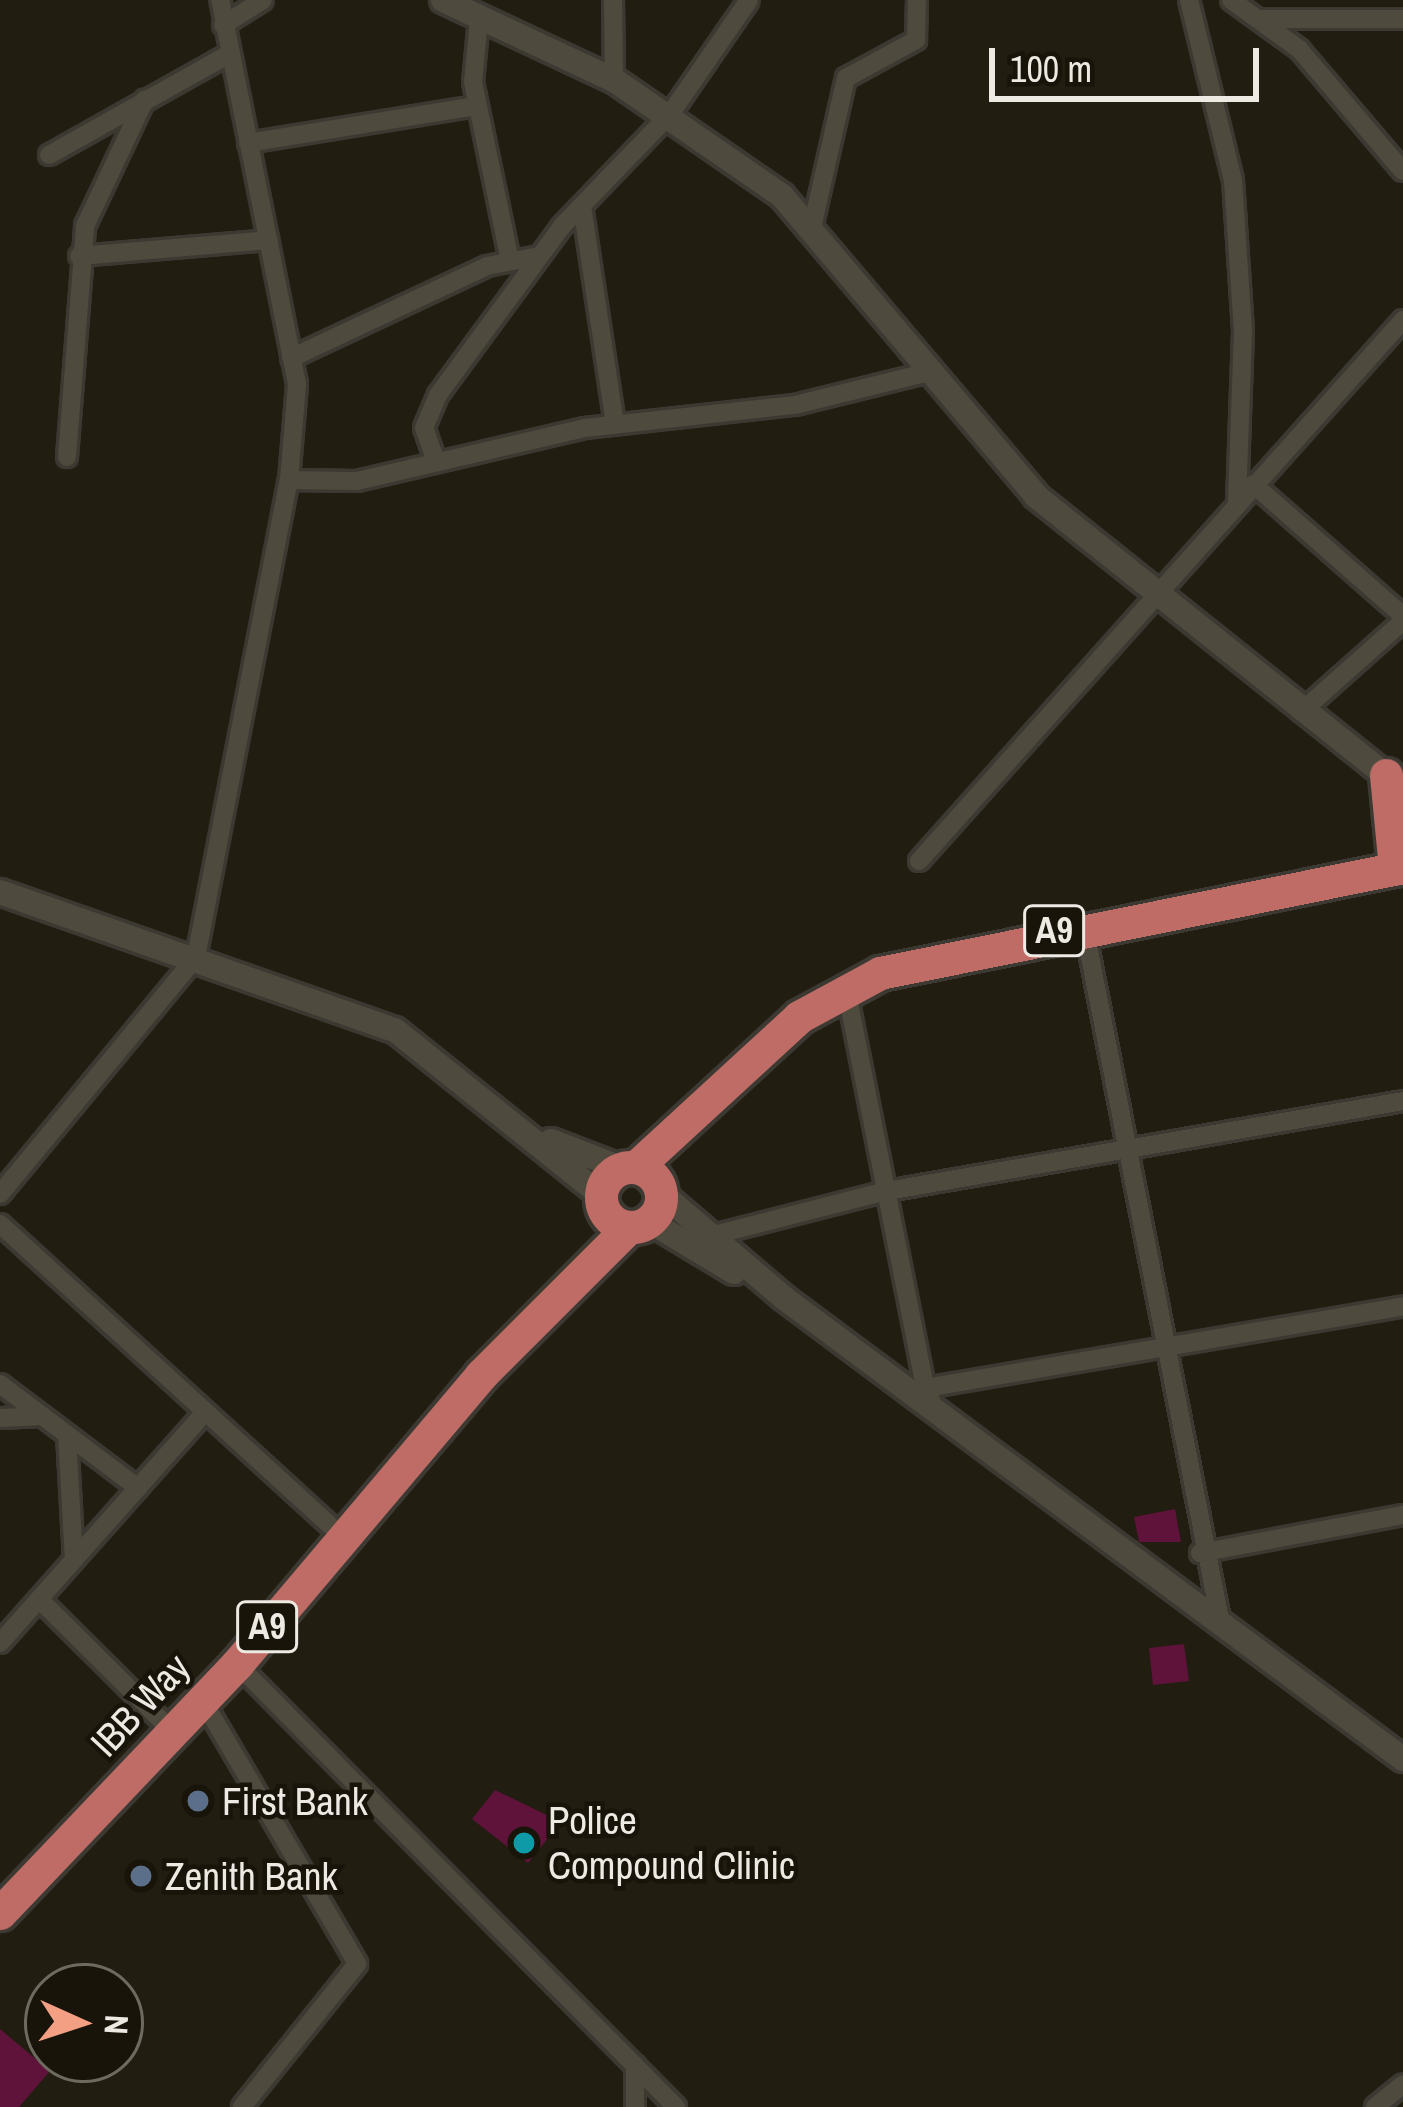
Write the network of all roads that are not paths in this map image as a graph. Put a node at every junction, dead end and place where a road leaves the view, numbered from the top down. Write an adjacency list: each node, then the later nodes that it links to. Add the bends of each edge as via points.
1 (220, 0): 12 (street)
2 (263, 0): 12 (street)
3 (443, 0): 10 (street)
4 (613, 0): 14 (street)
5 (749, 0): 17 (street)
6 (917, 0): 22 (street, via 916,40 846,77)
7 (1189, 0): 37 (street, via 1233,180 1244,332)
8 (1231, 0): 9 (street)
9 (1255, 18): 11 (street); 20 (street, via 1299,49)
10 (479, 19): 14 (street); 16 (street)
11 (1403, 19)
12 (223, 25): 13 (street)
13 (229, 54): 15 (street); 18 (street)
14 (614, 80): 17 (street)
15 (145, 98): 19 (street); 24 (street)
16 (477, 106): 18 (street); 26 (street)
17 (671, 113): 21 (street); 22 (street)
18 (248, 142): 23 (street)
19 (49, 155)
20 (1403, 171)
21 (582, 206): 25 (street); 32 (street)
22 (813, 223): 31 (street)
23 (268, 240): 24 (street); 30 (street)
24 (79, 256): 33 (street)
25 (538, 256): 26 (street); 34 (street, via 428,410)
26 (510, 260): 30 (street)
27 (1403, 320): 29 (street)
28 (1403, 340): 29 (street)
29 (1378, 352): 36 (street)
30 (291, 358): 35 (street)
31 (928, 371): 32 (street, via 815,401); 38 (street, via 1036,496)
32 (615, 424): 34 (street)
33 (67, 457)
34 (436, 462): 35 (street, via 357,481)
35 (289, 480): 46 (street)
36 (1253, 484): 37 (street); 39 (street)
37 (1237, 501): 38 (street)
38 (1150, 592): 40 (street); 42 (street)
39 (1403, 618): 40 (street)
40 (1301, 712): 41 (street)
41 (1395, 782): 43 (highway)
42 (919, 862)
43 (1399, 868): 45 (highway, A9)
44 (0, 892): 46 (street)
45 (1084, 926): 47 (highway, A9, via 922,959); 49 (street)
46 (196, 957): 51 (street); 52 (street, via 395,1030)
47 (846, 988): 50 (street); 52 (highway, A9, via 739,1075)
48 (1403, 1101): 49 (street)
49 (1125, 1147): 50 (street); 57 (street)
50 (886, 1191): 54 (street); 59 (street)
51 (0, 1193)
52 (632, 1195): 54 (street); 55 (street); 66 (highway, IBB Way / A9)
53 (0, 1224): 60 (street)
54 (710, 1236): 55 (street)
55 (784, 1298): 59 (street)
56 (1403, 1306): 57 (street)
57 (1166, 1352): 59 (street); 67 (street)
58 (0, 1384): 61 (street)
59 (929, 1397): 70 (street)
60 (203, 1414): 64 (street); 66 (street)
61 (43, 1416): 62 (street); 63 (street)
62 (0, 1418)
63 (67, 1435): 64 (street); 68 (street)
64 (138, 1488): 68 (street)
65 (1403, 1516): 67 (street)
66 (343, 1537): 72 (highway, IBB Way / A9)
67 (1200, 1553): 70 (street)
68 (74, 1560): 69 (street)
69 (40, 1598): 71 (street); 74 (street)
70 (1220, 1620): 75 (street)
71 (0, 1643)
72 (237, 1664): 73 (highway, IBB Way / A9); 78 (street)
73 (203, 1701): 74 (highway, IBB Way / A9); 80 (street, via 357,1964)
74 (173, 1733): 77 (highway, IBB Way / A9)
75 (1392, 1741): 76 (street)
76 (1403, 1759)
77 (0, 1913)
78 (635, 2066): 81 (street); 82 (street); 83 (street)
79 (1403, 2084): 84 (street)
80 (242, 2107)
81 (635, 2107)
82 (654, 2107)
83 (676, 2107)
84 (1376, 2107)

